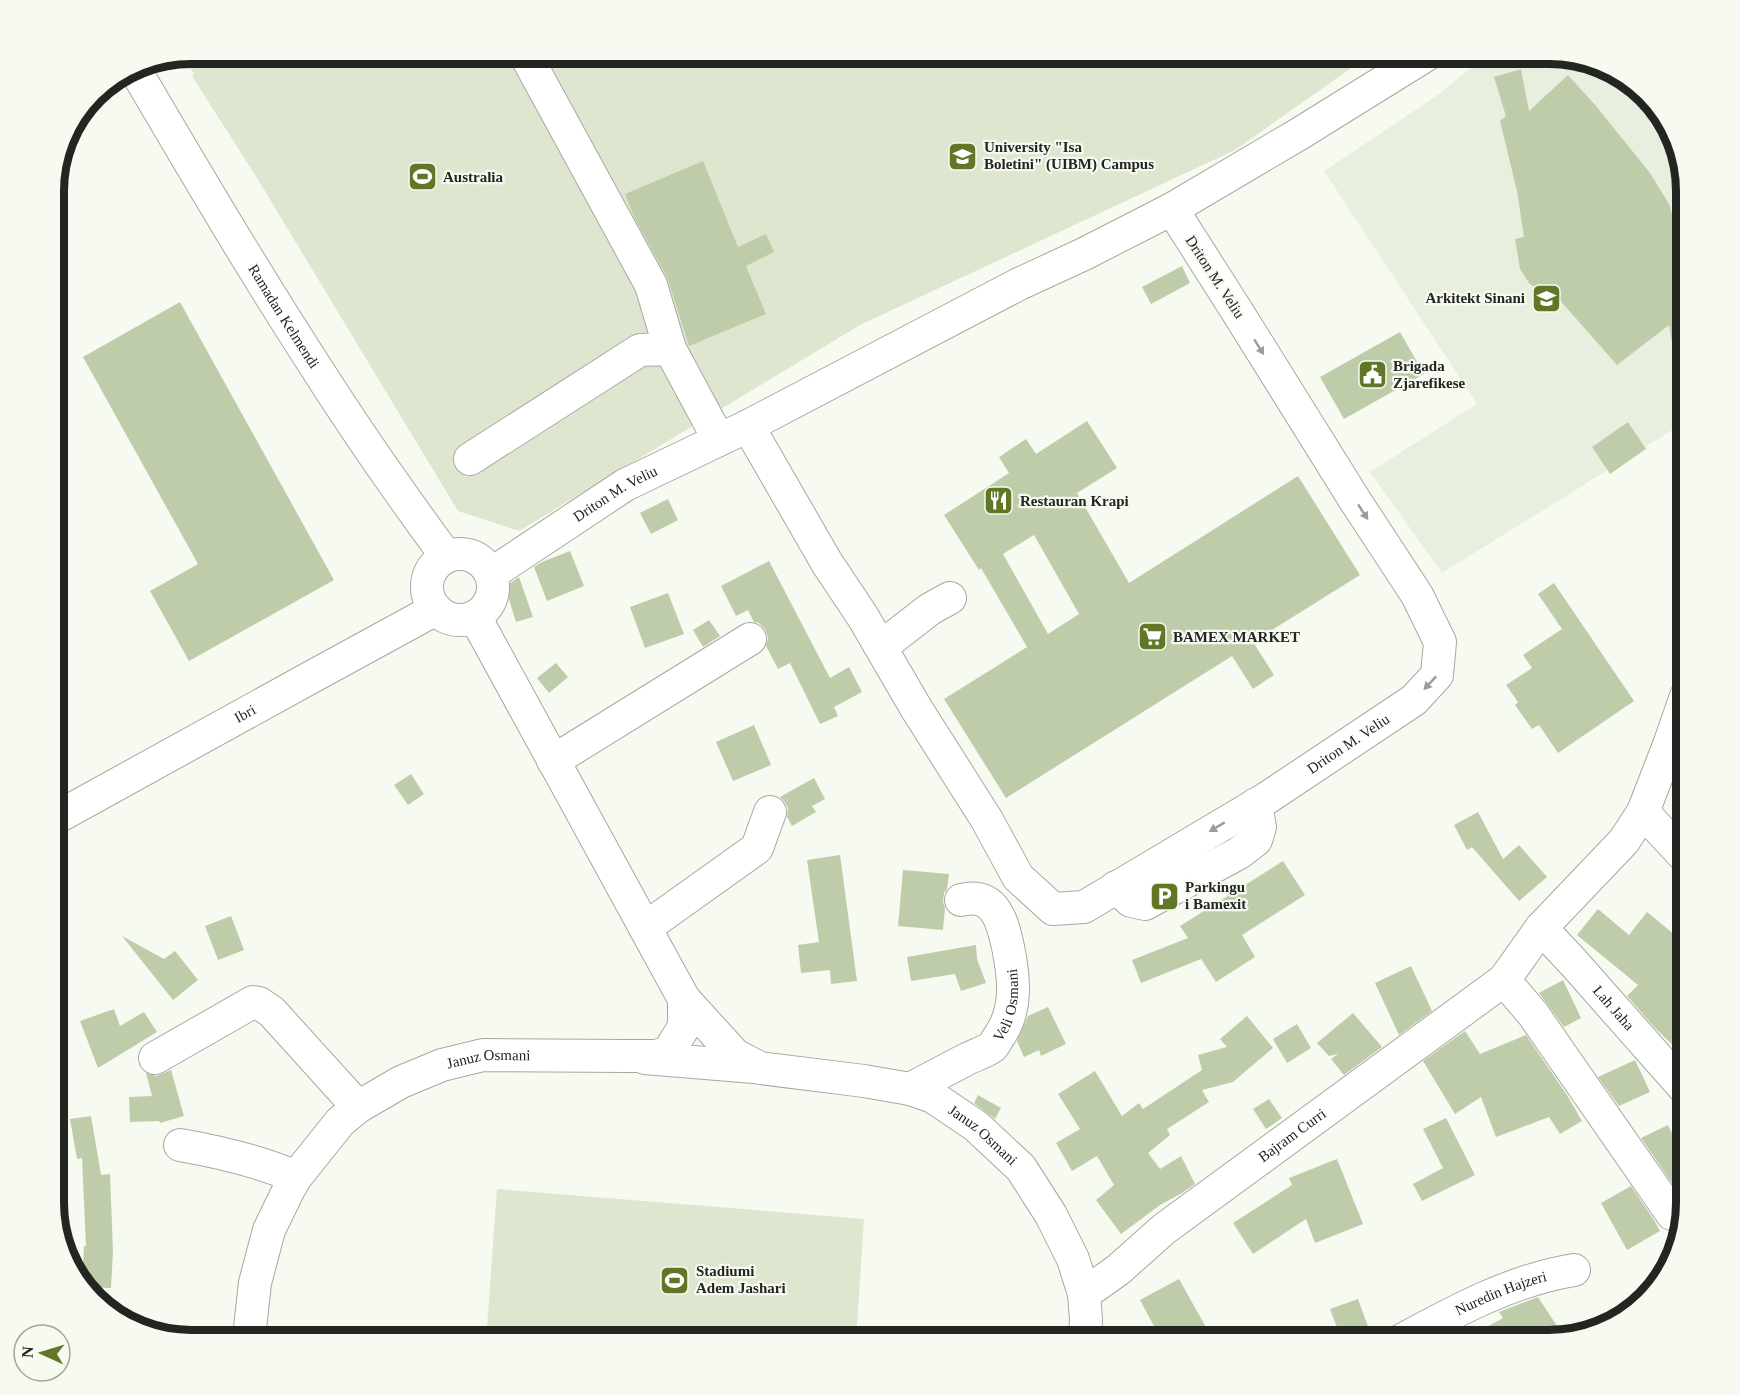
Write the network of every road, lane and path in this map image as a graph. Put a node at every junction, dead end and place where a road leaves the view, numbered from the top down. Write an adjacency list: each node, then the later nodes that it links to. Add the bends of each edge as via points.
1 (1412, 64): 4 (street, Driton M. Veliu)
2 (531, 65): 5 (street, via 651,285)
3 (139, 76): 9 (street, Ramadan Kelmendi, via 319,372)
4 (1172, 209): 6 (street, Driton M. Veliu); 15 (street, Driton M. Veliu, one-way to 15, via 1417,595 1440,642 1437,675 1414,700 1256,804 1084,907 1053,909 1018,877)
5 (670, 349): 7 (street); 8 (street, via 640,350)
6 (748, 426): 7 (street, Driton M. Veliu); 15 (street, Driton M. Veliu)
7 (719, 440): 10 (street, Driton M. Veliu, via 626,485)
8 (470, 459)
9 (446, 556): 10 (street, via 468,554 486,565); 12 (street, via 437,562 428,580 427,591)
10 (491, 574): 13 (street, via 493,594)
11 (950, 598): 15 (street)
12 (436, 609): 13 (street, via 454,620); 20 (street, Ibri)
13 (475, 617): 17 (street)
14 (750, 639): 17 (street)
15 (881, 647)
16 (1676, 755): 19 (street, Bajram Curri)
17 (553, 761): 23 (street)
18 (770, 812): 23 (street, via 757,848)
19 (1643, 812): 21 (street); 24 (street, Bajram Curri, via 1624,841)
20 (65, 813)
21 (1676, 847)
22 (961, 900): 31 (street, Veli Osmani, via 982,900 999,914 1013,976 1010,1011 992,1046)
23 (645, 928): 26 (street)
24 (1541, 928): 25 (street, Bajram Curri); 30 (street, Lah Jaha)
25 (1504, 980): 35 (street, via 1533,1014); 37 (street, Bajram Curri, via 1164,1229)
26 (684, 999): 27 (street, Januz Osmani, via 684,1027 669,1051 656,1056); 29 (street, Januz Osmani, via 735,1055)
27 (629, 1056): 29 (street, Januz Osmani); 32 (street, Januz Osmani, via 483,1055 442,1065 401,1082)
28 (154, 1058): 32 (street, via 253,1002 259,1003 272,1012)
29 (760, 1068): 31 (street, Januz Osmani)
30 (1676, 1079)
31 (910, 1089): 37 (street, Januz Osmani, via 933,1097 976,1126 1022,1168 1052,1215)
32 (358, 1107): 34 (street, Januz Osmani, via 340,1122)
33 (180, 1145): 34 (street, via 253,1161)
34 (296, 1177): 38 (street, Januz Osmani, via 268,1230 255,1283)
35 (1672, 1214)
36 (1574, 1270): 40 (street, Nuredin Hajzeri, via 1504,1288)
37 (1084, 1294): 39 (street, Januz Osmani)
38 (250, 1330)
39 (1086, 1330)
40 (1422, 1330)

